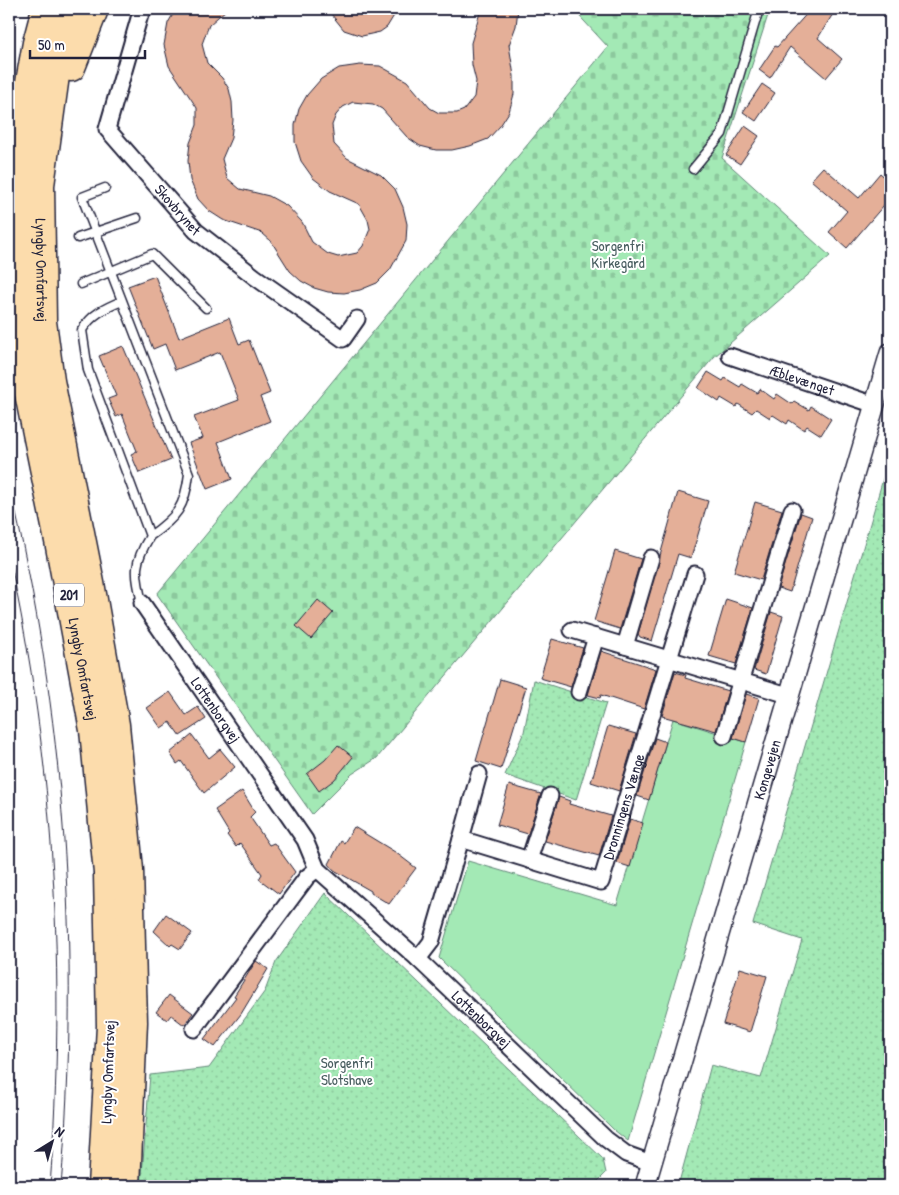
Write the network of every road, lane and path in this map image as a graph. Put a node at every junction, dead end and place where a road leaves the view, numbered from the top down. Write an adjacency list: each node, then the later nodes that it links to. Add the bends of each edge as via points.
1 (26, 9): 7 (highway, via 18,58)
2 (46, 9): 7 (highway, Lyngby Omfartsvej / 201)
3 (70, 9): 9 (highway, Lyngby Omfartsvej / 201, via 56,68)
4 (94, 9): 9 (highway, via 71,67)
5 (144, 9): 18 (street, Skovbrynet, via 107,129 196,231 255,276 343,339)
6 (760, 9): 8 (lane, via 722,134)
7 (20, 138): 43 (highway, Lyngby Omfartsvej / 201, via 15,278 26,380 94,730 108,873 111,1026)
8 (693, 169)
9 (40, 185): 44 (highway, Lyngby Omfartsvej / 201, via 43,332 115,726 129,870 133,1022)
10 (104, 188): 12 (lane, via 82,197)
11 (136, 218): 12 (lane)
12 (95, 232): 13 (lane); 14 (lane)
13 (78, 238)
14 (111, 272): 15 (lane); 16 (lane); 17 (lane, via 152,254)
15 (81, 284)
16 (122, 300): 23 (lane, via 189,474 181,509 170,522); 23 (lane, via 103,308 89,319 82,330 88,370)
17 (206, 308)
18 (357, 319)
19 (890, 353): 21 (street, Kongevejen)
20 (730, 356): 21 (street, Æblevænget)
21 (875, 405): 33 (street, Kongevejen)
22 (792, 510): 31 (street)
23 (150, 536): 26 (lane, via 139,554 136,575)
24 (651, 558): 29 (street)
25 (695, 574): 30 (street, Dronningens Vænge)
26 (142, 603): 39 (street, Lottenborgvej, via 305,840)
27 (572, 630): 28 (street)
28 (596, 637): 29 (street); 32 (street)
29 (625, 646): 30 (street)
30 (668, 659): 31 (street); 38 (street, Dronningens Vænge, via 601,882)
31 (741, 681): 33 (street); 34 (street)
32 (579, 692)
33 (788, 695): 42 (street, Kongevejen)
34 (724, 736)
35 (479, 774): 37 (street)
36 (550, 796): 38 (street)
37 (461, 839): 38 (street, Dronningens Vænge); 40 (street, via 431,942)
38 (529, 860)
39 (317, 869): 40 (street, Lottenborgvej); 41 (street, via 307,877)
40 (418, 959): 42 (street, Lottenborgvej, via 606,1139 626,1154)
41 (194, 1029)
42 (650, 1163): 45 (street, Kongevejen)
43 (102, 1186)
44 (126, 1186)
45 (645, 1186)

